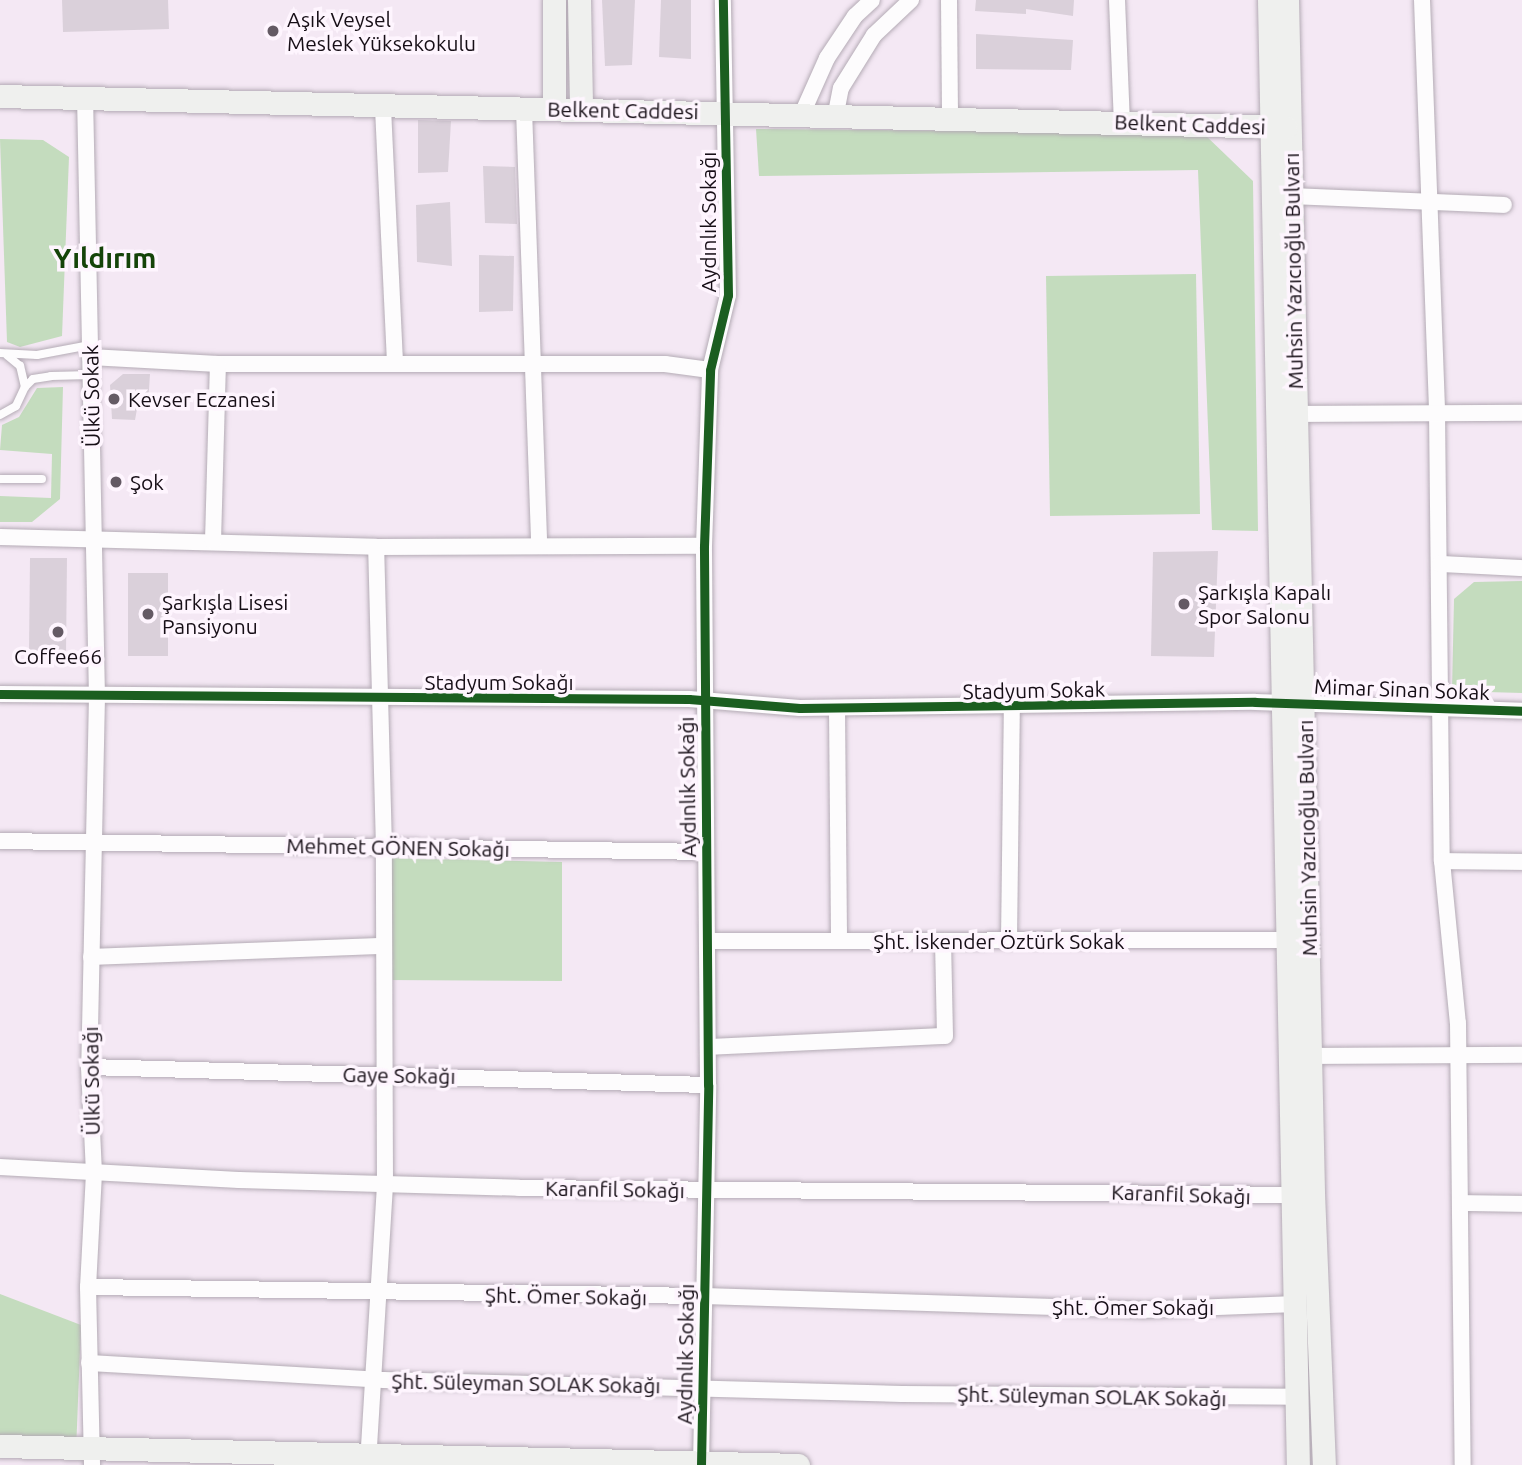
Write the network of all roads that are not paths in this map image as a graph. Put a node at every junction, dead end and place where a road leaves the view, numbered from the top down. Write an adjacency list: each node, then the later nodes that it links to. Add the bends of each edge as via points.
1 (554, 0): 16 (main road)
2 (579, 0): 17 (main road)
3 (723, 0): 18 (street, Aydınlık Sokağı)
4 (873, 0): 11 (street)
5 (911, 0): 20 (street, via 874,35 841,88)
6 (949, 0): 21 (street)
7 (1117, 0): 22 (street)
8 (1269, 0): 23 (main road, Muhsin Yazıcıoğlu Bulvarı)
9 (1287, 0): 23 (main road, Muhsin Yazıcıoğlu Bulvarı)
10 (1422, 0): 25 (street)
11 (855, 8): 19 (street)
12 (85, 95): 13 (main road, Belkent Caddesi); 14 (main road, Belkent Caddesi); 27 (street, Ülkü Sokak)
13 (0, 96)
14 (383, 108): 15 (main road, Belkent Caddesi); 30 (street)
15 (524, 109): 16 (main road, Belkent Caddesi); 31 (street)
16 (554, 109): 17 (main road, Belkent Caddesi)
17 (581, 109): 18 (main road, Belkent Caddesi)
18 (724, 111): 19 (main road, Belkent Caddesi); 32 (street, Aydınlık Sokağı, via 729,295)
19 (802, 114): 20 (main road, Belkent Caddesi)
20 (836, 114): 21 (main road, Belkent Caddesi)
21 (950, 117): 22 (main road, Belkent Caddesi)
22 (1122, 122): 23 (main road, Belkent Caddesi)
23 (1280, 127): 24 (main road, Muhsin Yazıcıoğlu Bulvarı); 53 (main road, Muhsin Yazıcıoğlu Bulvarı)
24 (1293, 196): 25 (street); 37 (main road, Muhsin Yazıcıoğlu Bulvarı)
25 (1430, 204): 26 (street); 35 (street)
26 (1504, 205)
27 (90, 351): 28 (lane); 29 (street); 33 (street, Ülkü Sokak)
28 (2, 353): 34 (lane, via 20,366)
29 (218, 363): 30 (street); 43 (street)
30 (395, 364): 31 (street)
31 (535, 364): 32 (street, via 665,364); 44 (street)
32 (710, 370): 45 (street, Aydınlık Sokağı)
33 (90, 375): 34 (lane, via 42,378); 42 (street, Ülkü Sokak)
34 (25, 387): 38 (lane, via 16,406)
35 (1437, 411): 36 (street); 37 (street); 47 (street)
36 (1522, 413)
37 (1296, 414): 54 (main road, Muhsin Yazıcıoğlu Bulvarı)
38 (0, 415)
39 (0, 479): 40 (lane)
40 (43, 479)
41 (0, 537): 42 (street)
42 (94, 537): 43 (street); 50 (street, Ülkü Sokak)
43 (214, 541): 46 (street)
44 (539, 546): 45 (street); 46 (street)
45 (704, 546): 52 (street, Aydınlık Sokağı)
46 (376, 547): 51 (street)
47 (1440, 564): 48 (street); 57 (street)
48 (1522, 568)
49 (0, 694): 50 (street, Stadyum Sokağı)
50 (97, 696): 51 (street, Stadyum Sokağı); 60 (street, Ülkü Sokağı)
51 (382, 700): 52 (street, Stadyum Sokağı); 61 (street)
52 (704, 702): 55 (street, Stadyum Sokak); 62 (street, Aydınlık Sokağı)
53 (1280, 703): 54 (street, Mimar Sinan Sokak); 56 (street, Stadyum Sokak); 65 (main road, Muhsin Yazıcıoğlu Bulvarı)
54 (1304, 703): 57 (street, Mimar Sinan Sokak); 75 (main road, Muhsin Yazıcıoğlu Bulvarı)
55 (837, 708): 56 (street, Stadyum Sokak); 67 (street)
56 (1012, 708): 69 (street)
57 (1442, 708): 58 (street, Mimar Sinan Sokak); 63 (street)
58 (1522, 711)
59 (0, 841): 60 (street, Mehmet GÖNEN Sokağı)
60 (91, 841): 61 (street, Mehmet GÖNEN Sokağı); 71 (street, Ülkü Sokağı)
61 (384, 848): 62 (street, Mehmet GÖNEN Sokağı); 70 (street)
62 (706, 852): 66 (street, Aydınlık Sokağı)
63 (1442, 861): 64 (street); 73 (street, via 1458,1023)
64 (1522, 862)
65 (1289, 940): 69 (street, Şht. İskender Öztürk Sokak); 83 (main road, Muhsin Yazıcıoğlu Bulvarı)
66 (708, 941): 67 (street, Şht. İskender Öztürk Sokak); 72 (street, Aydınlık Sokağı)
67 (839, 941): 68 (street, Şht. İskender Öztürk Sokak)
68 (943, 941): 69 (street, Şht. İskender Öztürk Sokak); 72 (street, via 945,1036)
69 (1009, 941)
70 (384, 946): 71 (street); 77 (street)
71 (91, 957): 76 (street, Ülkü Sokağı)
72 (708, 1047): 78 (street, Aydınlık Sokağı)
73 (1455, 1054): 74 (street); 75 (street); 84 (street)
74 (1522, 1055)
75 (1311, 1056): 83 (main road, Muhsin Yazıcıoğlu Bulvarı)
76 (89, 1067): 77 (street, Gaye Sokağı); 80 (street, Ülkü Sokağı)
77 (385, 1075): 78 (street, Gaye Sokağı); 81 (street)
78 (708, 1085): 82 (street, Aydınlık Sokağı)
79 (0, 1167): 80 (street, Karanfil Sokağı)
80 (94, 1173): 81 (street, Karanfil Sokağı); 86 (street, Ülkü Sokağı)
81 (385, 1184): 82 (street, Karanfil Sokağı); 87 (street)
82 (706, 1191): 83 (street, Karanfil Sokağı, via 888,1188); 88 (street, Aydınlık Sokağı)
83 (1303, 1194): 89 (main road, Muhsin Yazıcıoğlu Bulvarı); 100 (main road, Muhsin Yazıcıoğlu Bulvarı)
84 (1461, 1203): 85 (street); 101 (street)
85 (1522, 1204)
86 (88, 1287): 87 (street, Şht. Ömer Sokağı); 90 (street, Ülkü Sokağı)
87 (378, 1294): 88 (street, Şht. Ömer Sokağı); 91 (street)
88 (704, 1296): 89 (street, Şht. Ömer Sokağı, via 1142,1310); 92 (street, Aydınlık Sokağı)
89 (1296, 1304): 93 (main road, Muhsin Yazıcıoğlu Bulvarı)
90 (89, 1363): 91 (street, Şht. Süleyman SOLAK Sokağı); 95 (street, Ülkü Sokağı)
91 (371, 1379): 92 (street, Şht. Süleyman SOLAK Sokağı); 96 (street)
92 (701, 1388): 93 (street, Şht. Süleyman SOLAK Sokağı); 97 (street, Aydınlık Sokağı)
93 (1299, 1397): 99 (main road, Muhsin Yazıcıoğlu Bulvarı)
94 (0, 1446): 95 (main road)
95 (92, 1458): 96 (main road)
96 (368, 1459): 97 (main road)
97 (701, 1464): 98 (main road)
98 (798, 1465)
99 (1298, 1465)
100 (1324, 1465)
101 (1463, 1465)

